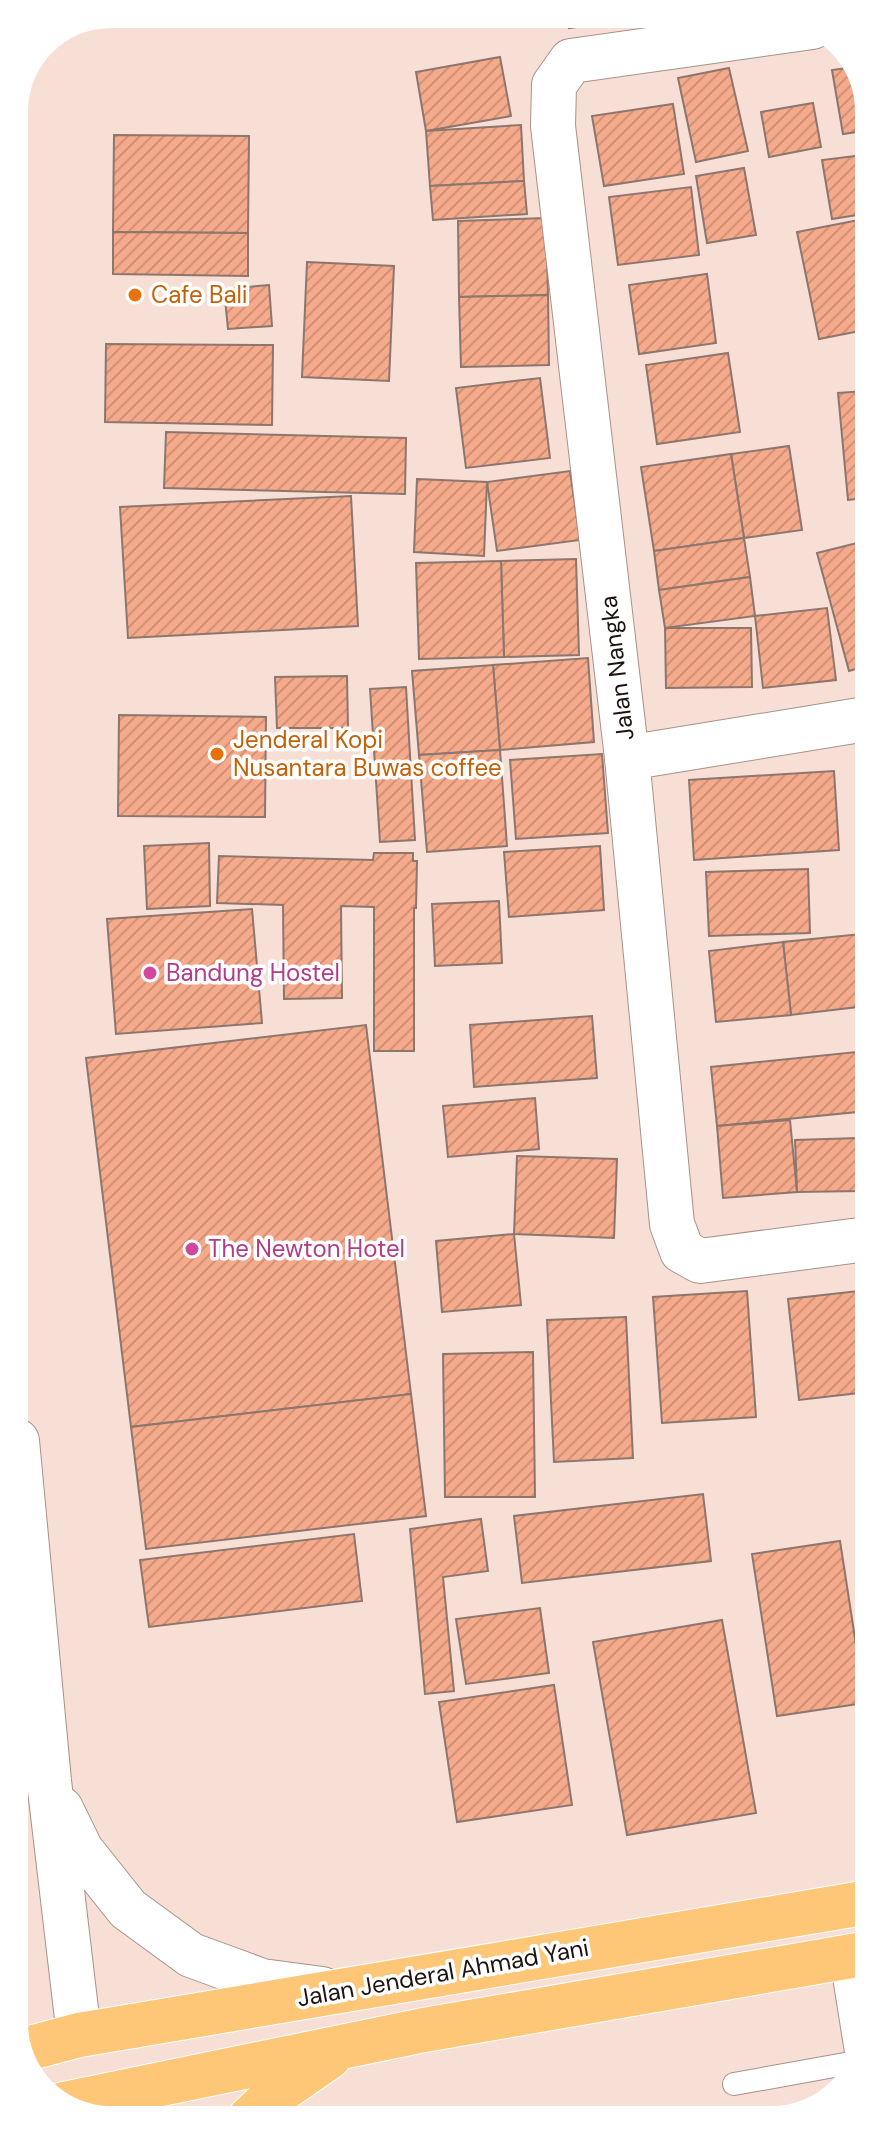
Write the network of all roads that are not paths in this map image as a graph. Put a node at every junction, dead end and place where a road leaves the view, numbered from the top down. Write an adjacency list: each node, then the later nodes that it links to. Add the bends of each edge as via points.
1 (790, 30): 3 (street, Jalan Nangka, via 571,61 554,85 553,126)
2 (855, 721): 3 (street)
3 (627, 758): 4 (street, Jalan Nangka, via 672,1224 682,1251 700,1261)
4 (855, 1241)
5 (28, 1558): 6 (street)
6 (49, 1781): 9 (street, via 81,1850 128,1909 191,1955 262,1981); 10 (street)
7 (855, 1904): 9 (main road, Jalan Jenderal Ahmad Yani)
8 (855, 1955): 11 (main road)
9 (337, 1991): 10 (main road, Jalan Jenderal Ahmad Yani)
10 (79, 2035): 12 (main road, Jalan Jenderal Ahmad Yani); 15 (main road)
11 (348, 2045): 16 (main road); 17 (main road)
12 (32, 2048)
13 (844, 2064): 14 (lane)
14 (734, 2084)
15 (81, 2101)
16 (92, 2103)
17 (263, 2106)

